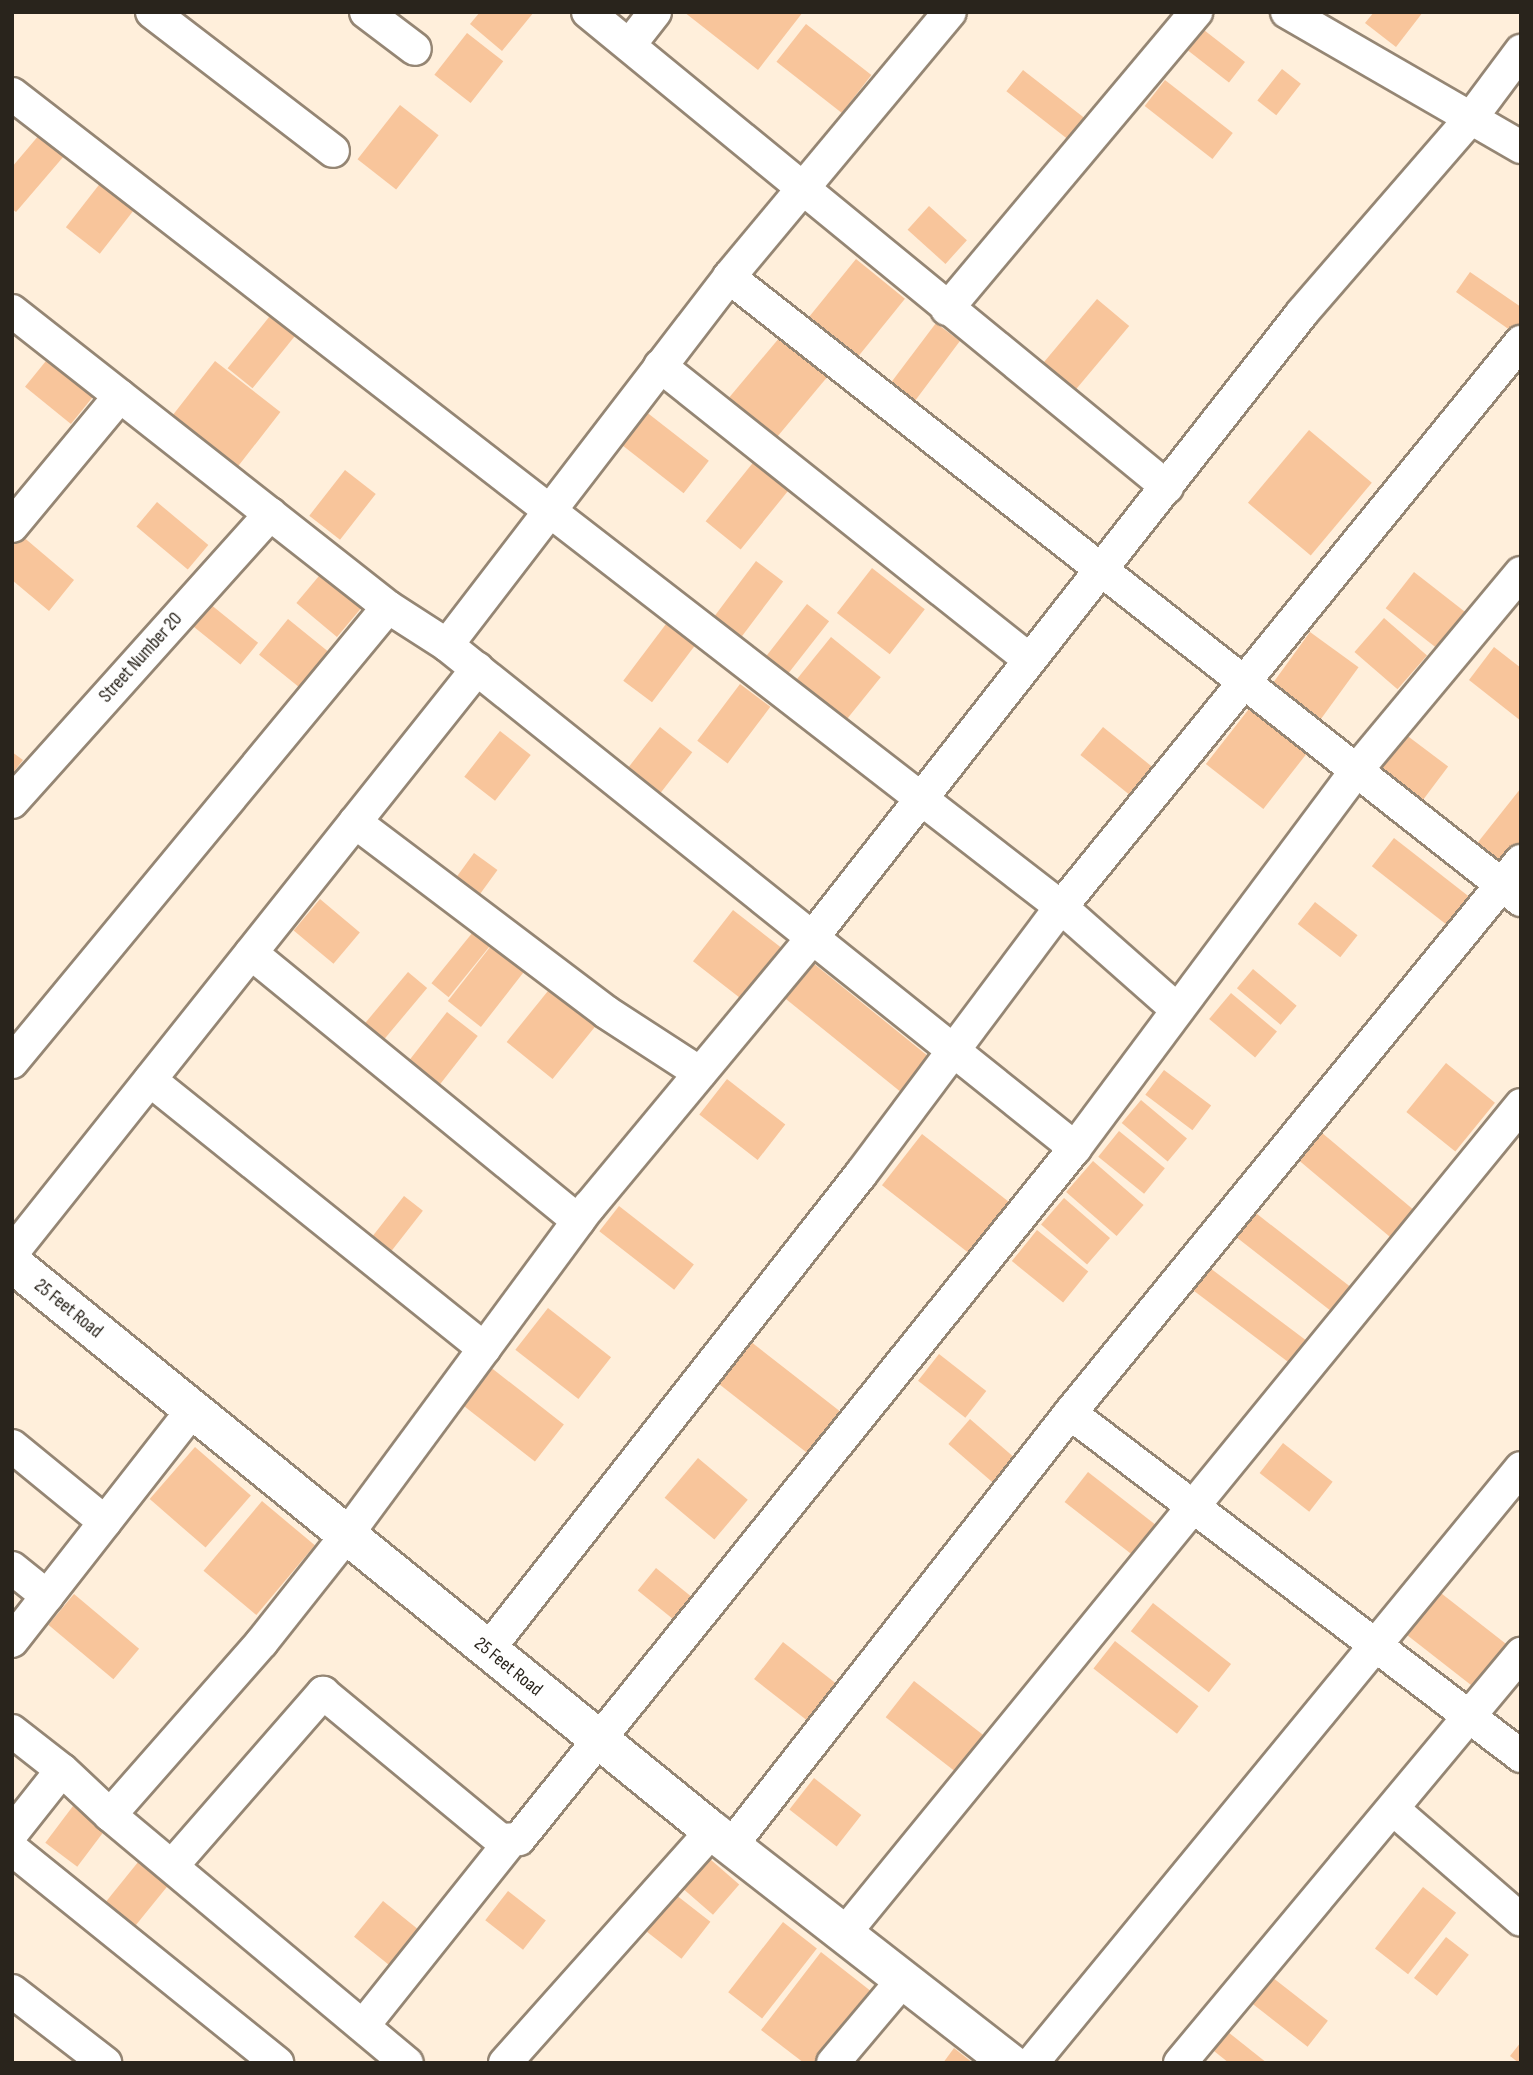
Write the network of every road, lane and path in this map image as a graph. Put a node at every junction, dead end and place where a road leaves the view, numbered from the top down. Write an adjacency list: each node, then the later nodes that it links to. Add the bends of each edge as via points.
1 (152, 12): 15 (street)
2 (366, 12): 10 (street)
3 (589, 12): 9 (street)
4 (655, 12): 9 (street)
5 (950, 12): 16 (street)
6 (1196, 12): 18 (street)
7 (1287, 12): 8 (street)
8 (1326, 21): 13 (street)
9 (631, 43): 16 (street)
10 (415, 49)
11 (1521, 51): 13 (street)
12 (12, 94): 24 (street)
13 (1471, 118): 14 (street); 23 (street, via 1302,313)
14 (1521, 147)
15 (333, 151)
16 (804, 190): 17 (street); 18 (street)
17 (729, 277): 21 (street); 27 (street)
18 (947, 309): 23 (street)
19 (12, 311): 22 (street)
20 (1521, 342): 33 (street)
21 (660, 366): 24 (street); 31 (street)
22 (120, 396): 25 (street); 26 (street)
23 (1167, 486): 27 (street)
24 (547, 513): 30 (street); 35 (street)
25 (270, 514): 29 (street); 36 (street, Street Number 20)
26 (12, 526)
27 (1098, 572): 31 (street); 33 (street)
28 (1521, 573): 34 (street)
29 (388, 607): 30 (street); 45 (street)
30 (447, 645): 32 (street)
31 (1028, 659): 35 (street)
32 (477, 669): 37 (street); 41 (street)
33 (1248, 683): 34 (street); 40 (street)
34 (1355, 772): 39 (street); 43 (street)
35 (922, 798): 40 (street); 41 (street)
36 (12, 802)
37 (355, 822): 42 (street); 46 (street, via 606,1012)
38 (1521, 861): 39 (street)
39 (1511, 893): 55 (street)
40 (1061, 906): 43 (street); 44 (street)
41 (812, 938): 44 (street); 46 (street)
42 (251, 953): 47 (street); 50 (street)
43 (1175, 1009): 49 (street)
44 (955, 1048): 49 (street); 65 (street)
45 (12, 1062)
46 (700, 1073): 50 (street)
47 (150, 1080): 51 (street); 53 (street)
48 (1521, 1105): 58 (street)
49 (1075, 1148): 69 (street)
50 (578, 1221): 53 (street)
51 (12, 1253)
52 (12, 1263): 54 (street, 25 Feet Road)
53 (484, 1349): 60 (street)
54 (192, 1411): 59 (street); 60 (street, 25 Feet Road)
55 (1070, 1413): 58 (street); 75 (street)
56 (12, 1446): 59 (street)
57 (1521, 1468): 64 (street)
58 (1194, 1510): 64 (street); 80 (street)
59 (105, 1522): 62 (street)
60 (346, 1536): 65 (street, 25 Feet Road); 73 (street, via 262,1642)
61 (12, 1568): 62 (street)
62 (47, 1596): 63 (street)
63 (12, 1641)
64 (1374, 1645): 67 (street); 90 (street)
65 (487, 1651): 69 (street, 25 Feet Road)
66 (1521, 1654): 67 (street)
67 (1472, 1715): 70 (street); 72 (street)
68 (12, 1731): 71 (street)
69 (600, 1741): 75 (street, 25 Feet Road); 76 (street, via 519,1839)
70 (1521, 1756)
71 (62, 1770): 73 (street); 74 (street)
72 (1393, 1810): 79 (street); 91 (street)
73 (110, 1815): 78 (street)
74 (12, 1833)
75 (722, 1839): 80 (street, 25 Feet Road); 87 (street)
76 (509, 1843): 78 (street, via 323,1693); 83 (street)
77 (12, 1849): 86 (street)
78 (172, 1866): 83 (street)
79 (1521, 1920)
80 (844, 1934): 81 (street, 25 Feet Road)
81 (903, 1980): 88 (street); 89 (street, 25 Feet Road)
82 (12, 1991): 85 (street)
83 (363, 2026): 84 (street)
84 (406, 2062)
85 (105, 2063)
86 (277, 2063)
87 (505, 2063)
88 (833, 2063)
89 (1010, 2063)
90 (1032, 2063)
91 (1180, 2063)

